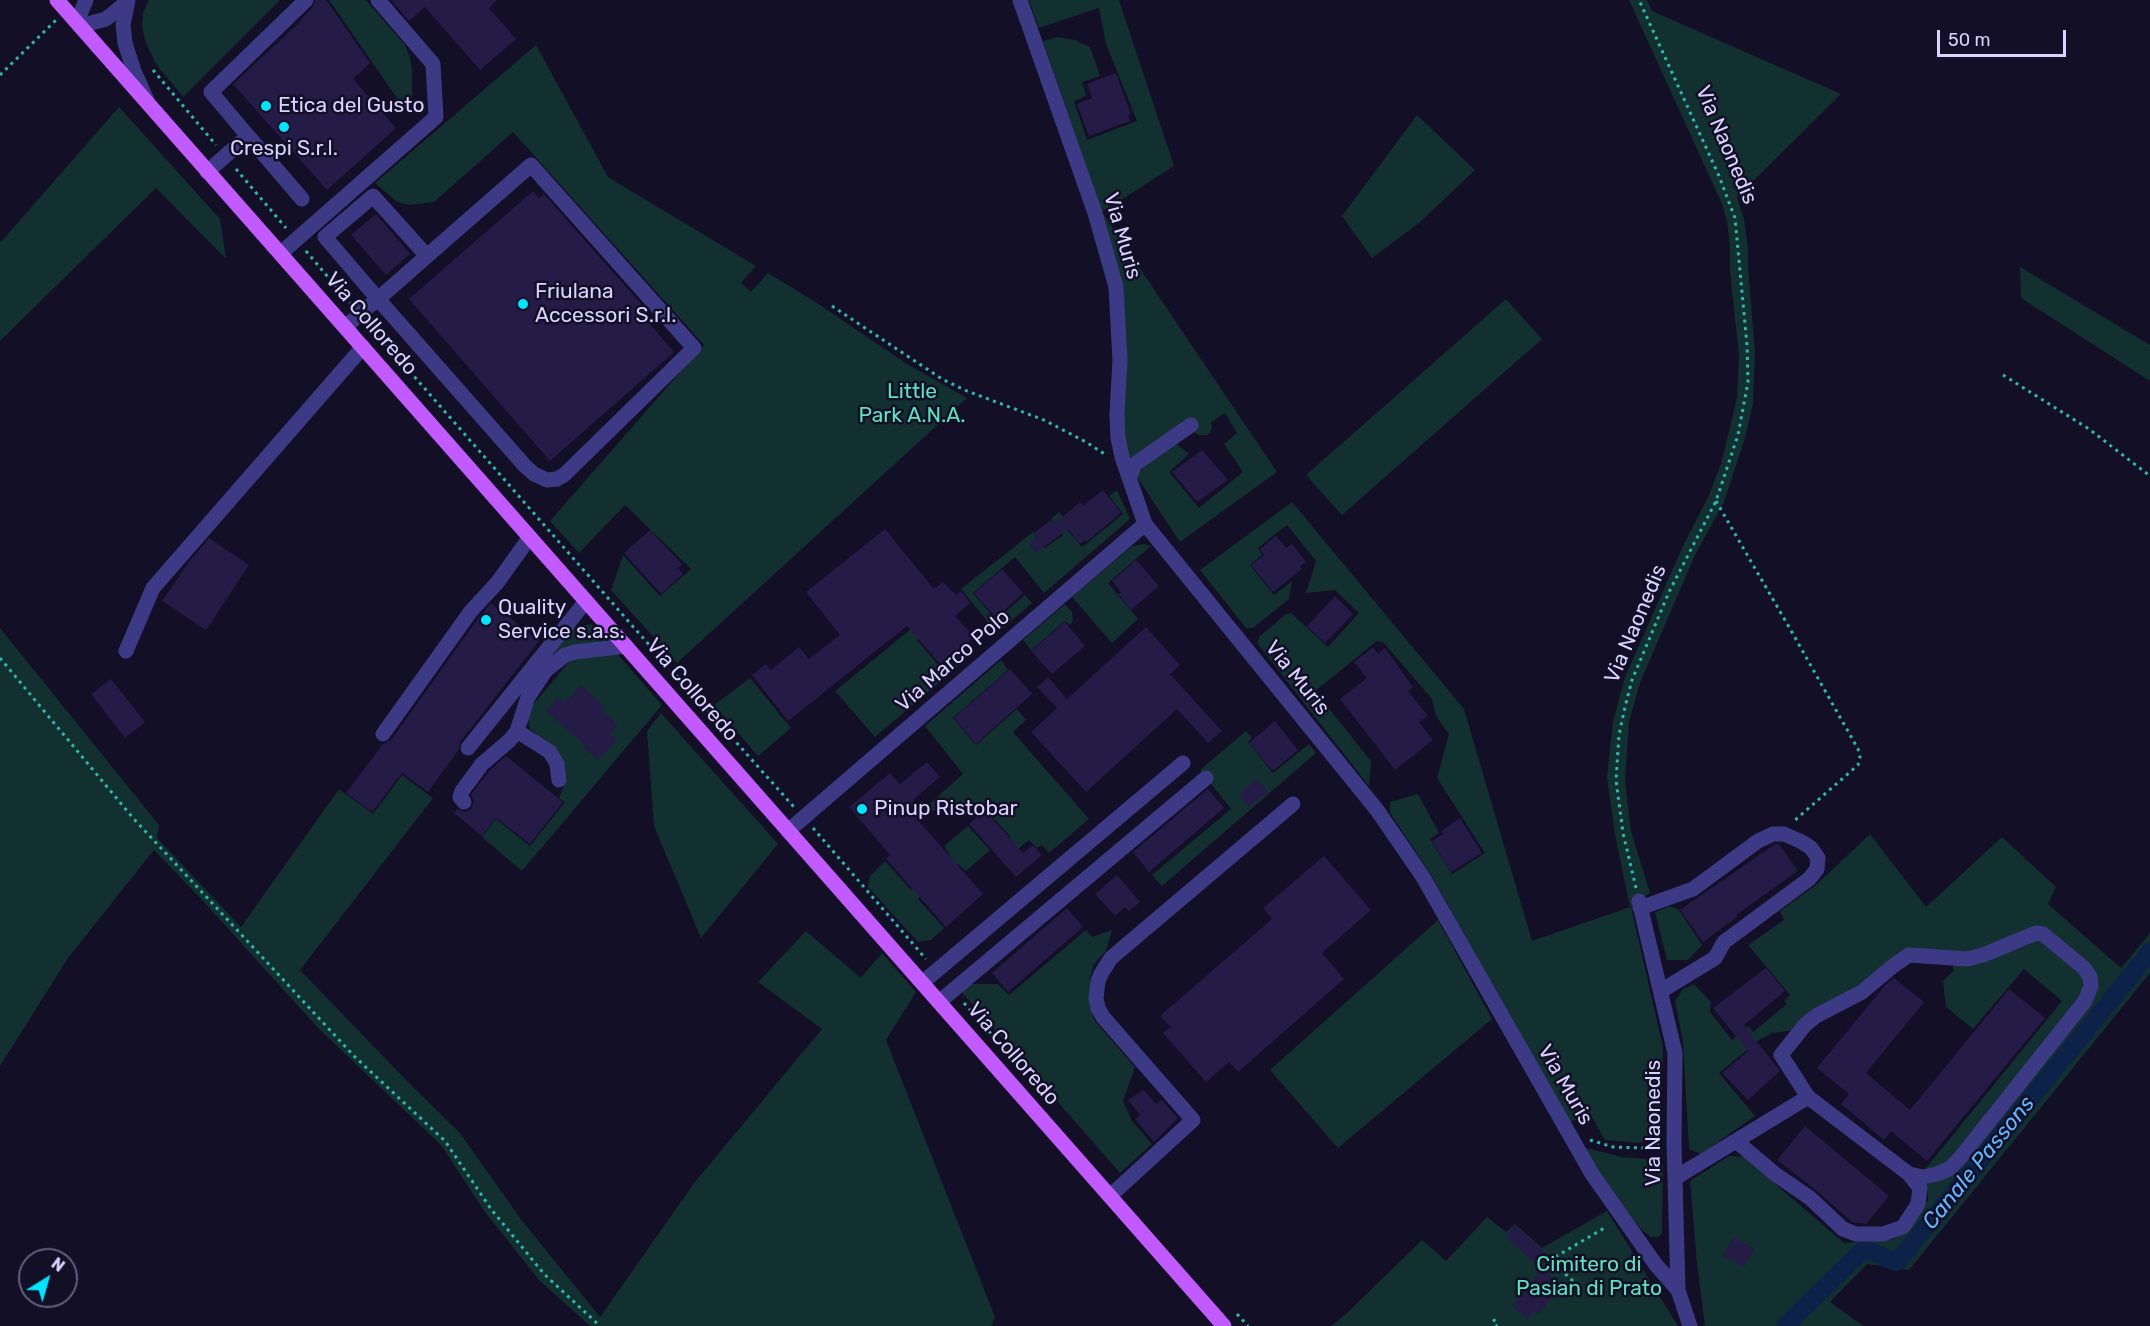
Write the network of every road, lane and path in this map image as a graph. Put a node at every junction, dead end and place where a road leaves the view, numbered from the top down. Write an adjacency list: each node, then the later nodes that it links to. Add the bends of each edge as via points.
1 (86, 0): 7 (street)
2 (306, 0): 11 (street, via 211,92)
3 (378, 0): 15 (street, via 433,64 436,117)
4 (1020, 0): 25 (street, Via Muris, via 1095,213 1116,287 1120,360 1118,438)
5 (1639, 0): 27 (path, Via Naonedis, via 1719,176 1738,234 1748,382 1738,435)
6 (128, 1): 7 (street, via 106,19); 10 (street, via 123,25 125,43)
7 (70, 15): 9 (path); 10 (main road, Via Colloredo)
8 (148, 63): 12 (path)
9 (0, 75)
10 (151, 108): 13 (main road, Via Colloredo)
11 (248, 136): 12 (street); 14 (street)
12 (225, 156): 13 (street); 15 (path)
13 (207, 172): 16 (main road, Via Colloredo)
14 (302, 199)
15 (296, 240): 16 (street); 20 (path)
16 (281, 253): 21 (main road, Via Colloredo)
17 (427, 256): 18 (street); 18 (street, via 373,196 325,237); 18 (street, via 531,165 694,348 564,475 547,480 525,466)
18 (378, 299): 20 (street)
19 (832, 306): 25 (path, via 942,379 1044,420 1086,442)
20 (360, 314): 21 (street); 42 (path)
21 (345, 327): 22 (main road, Via Colloredo)
22 (363, 347): 29 (main road, Via Colloredo); 32 (street, via 153,588)
23 (2003, 375): 26 (path, via 2089,429)
24 (1191, 425): 25 (street, via 1135,464)
25 (1130, 476): 28 (street, Via Muris)
26 (2150, 476)
27 (1716, 501): 44 (path, via 1860,758 1858,765); 45 (path, Via Naonedis, via 1664,603 1632,680 1623,716 1616,780 1623,833)
28 (1145, 524): 42 (street, Via Marco Polo); 53 (street, Via Muris, via 1377,810 1423,877)
29 (530, 537): 30 (main road, Via Colloredo); 35 (street, via 497,583 471,610)
30 (586, 601): 31 (main road, Via Colloredo); 36 (street)
31 (626, 646): 34 (street, via 565,655 546,670 528,697); 43 (main road, Via Colloredo)
32 (126, 651)
33 (0, 658): 64 (path, via 133,818 355,1057 445,1141 491,1209 544,1274)
34 (517, 731): 39 (street, via 550,752); 40 (street, via 482,764 462,791 460,797)
35 (383, 734)
36 (468, 748)
37 (1183, 764): 46 (street)
38 (1206, 778): 48 (street)
39 (559, 780)
40 (464, 802)
41 (1293, 804): 58 (street, via 1111,958 1101,974 1096,998 1103,1017 1193,1120)
42 (804, 818): 43 (street, Via Marco Polo); 46 (path)
43 (788, 831): 47 (main road, Via Colloredo)
44 (1780, 834): 45 (street, via 1758,841 1693,889); 49 (street, via 1811,848 1818,858 1817,869 1724,942 1715,958)
45 (1640, 904): 49 (street, Via Naonedis)
46 (937, 971): 47 (street)
47 (922, 983): 50 (main road, Via Colloredo)
48 (953, 990): 50 (street); 51 (path)
49 (1661, 992): 55 (street, Via Naonedis, via 1676,1053)
50 (939, 1002): 58 (main road, Via Colloredo)
51 (1014, 1061)
52 (1808, 1097): 54 (street); 56 (street); 56 (street, via 1781,1055 1816,1016 1862,992 1909,955 1967,959 2036,933 2043,934 2090,977 2085,1001 1949,1169 1923,1177)
53 (1568, 1134): 55 (path, via 1613,1147 1642,1148); 61 (street, Via Muris, via 1617,1212)
54 (1736, 1141): 56 (street, via 1843,1229 1856,1234 1883,1234 1903,1227 1918,1204 1920,1188); 57 (street)
55 (1674, 1142): 57 (street, Via Naonedis)
56 (1909, 1174)
57 (1675, 1178): 61 (street, Via Naonedis)
58 (1110, 1196): 65 (main road, Via Colloredo)
59 (1606, 1227): 60 (path, via 1550,1260)
60 (1573, 1281)
61 (1678, 1290): 68 (street, Via Muris)
62 (1232, 1308): 66 (path)
63 (1495, 1319): 67 (path)
64 (600, 1326)
65 (1224, 1326)
66 (1248, 1326)
67 (1497, 1326)
68 (1690, 1326)

